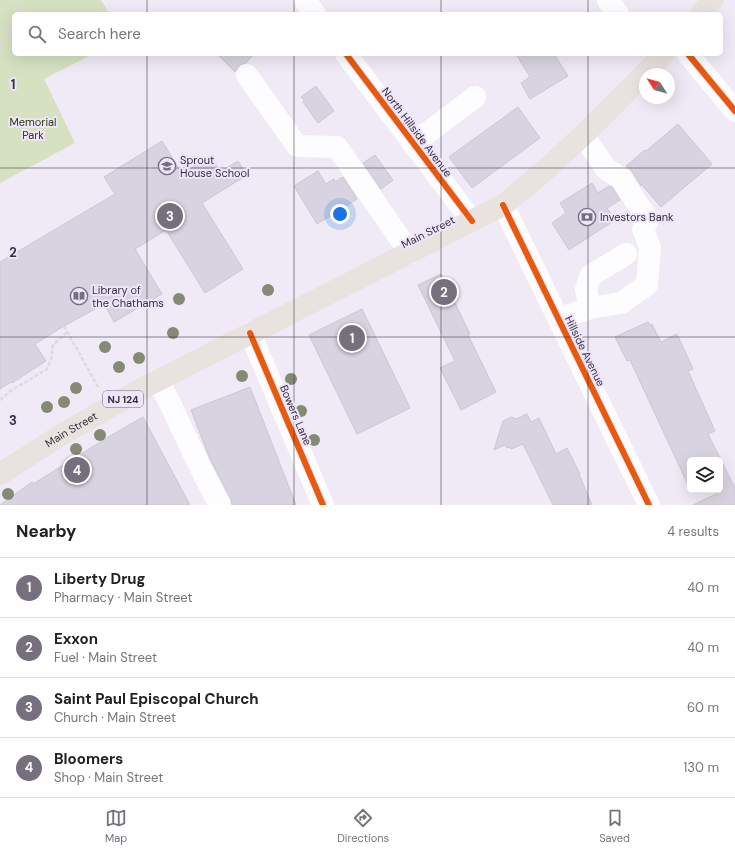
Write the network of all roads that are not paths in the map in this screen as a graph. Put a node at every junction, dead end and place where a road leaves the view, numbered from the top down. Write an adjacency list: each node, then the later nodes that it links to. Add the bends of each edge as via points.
1 (305, 0): 4 (street)
2 (608, 0): 5 (street)
3 (713, 0): 6 (main road)
4 (314, 12)
5 (617, 12)
6 (702, 12)
7 (347, 56): 14 (street, North Hillside Avenue)
8 (690, 56): 12 (street)
9 (655, 57): 13 (main road, Main Street / NJ 124)
10 (247, 75): 17 (street, via 297,146 337,147)
11 (475, 97): 14 (street)
12 (735, 111)
13 (583, 135): 15 (main road, Main Street / NJ 124, via 568,151); 19 (street, via 606,169 621,178 648,220 643,229 650,247 647,286 621,303)
14 (413, 144): 16 (street, North Hillside Avenue)
15 (503, 205): 16 (main road, Main Street / NJ 124); 20 (street, Hillside Avenue)
16 (472, 222): 17 (main road, Main Street / NJ 124)
17 (410, 253): 21 (main road, Main Street / NJ 124)
18 (626, 254): 19 (street, via 590,276 586,289)
19 (599, 307): 20 (street)
20 (558, 319): 26 (street, Hillside Avenue)
21 (250, 333): 22 (main road, Main Street / NJ 124); 25 (street, Bowers Lane)
22 (158, 380): 23 (main road, Main Street / NJ 124, via 61,435); 24 (street)
23 (0, 474)
24 (220, 505)
25 (323, 505)
26 (649, 505)

